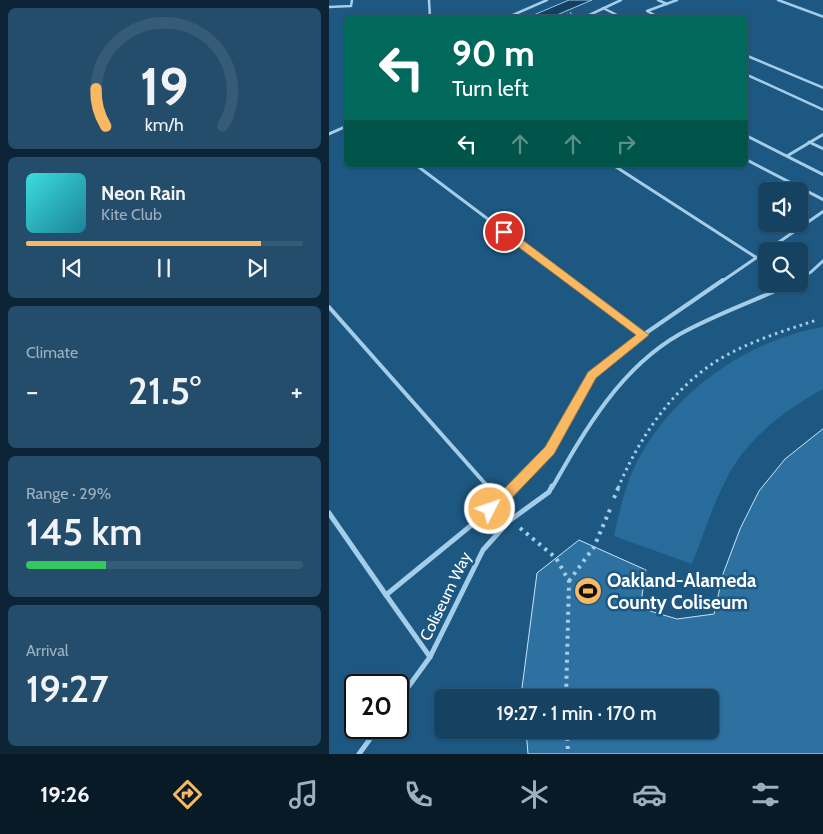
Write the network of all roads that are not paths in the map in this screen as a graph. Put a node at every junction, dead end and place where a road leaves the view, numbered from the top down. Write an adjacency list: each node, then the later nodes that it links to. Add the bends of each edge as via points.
1 (352, 0): 9 (lane, via 351,6)
2 (429, 0): 11 (lane)
3 (547, 0): 12 (lane)
4 (621, 0): 10 (lane)
5 (658, 0): 8 (lane)
6 (677, 0): 8 (lane)
7 (778, 0): 16 (lane)
8 (667, 4): 15 (lane, via 647,11)
9 (329, 7)
10 (603, 8): 13 (lane); 14 (lane)
11 (430, 15)
12 (513, 15)
13 (589, 15)
14 (617, 15)
15 (654, 15)
16 (823, 17)
17 (748, 56): 19 (lane)
18 (748, 75): 20 (lane)
19 (823, 88)
20 (823, 110)
21 (344, 127): 22 (lane)
22 (329, 134)
23 (823, 134): 25 (lane)
24 (748, 136): 27 (lane)
25 (809, 142): 26 (lane); 27 (lane)
26 (823, 149)
27 (787, 156): 31 (lane)
28 (748, 160): 32 (lane)
29 (419, 167): 39 (lane)
30 (616, 167): 34 (lane)
31 (823, 175)
32 (823, 200)
33 (823, 210): 34 (lane)
34 (757, 258): 39 (lane)
35 (823, 260): 36 (lane)
36 (808, 274)
37 (775, 292): 43 (lane, Coliseum Way, via 731,308 687,330 641,362 610,395 549,492 509,521 483,550)
38 (329, 307): 40 (lane)
39 (643, 335): 40 (lane, via 592,375 549,451)
40 (501, 501): 42 (lane)
41 (329, 513): 42 (lane)
42 (386, 595): 43 (lane)
43 (430, 657): 44 (lane, Coliseum Way)
44 (409, 686)
45 (370, 739): 46 (lane)
46 (359, 754)

